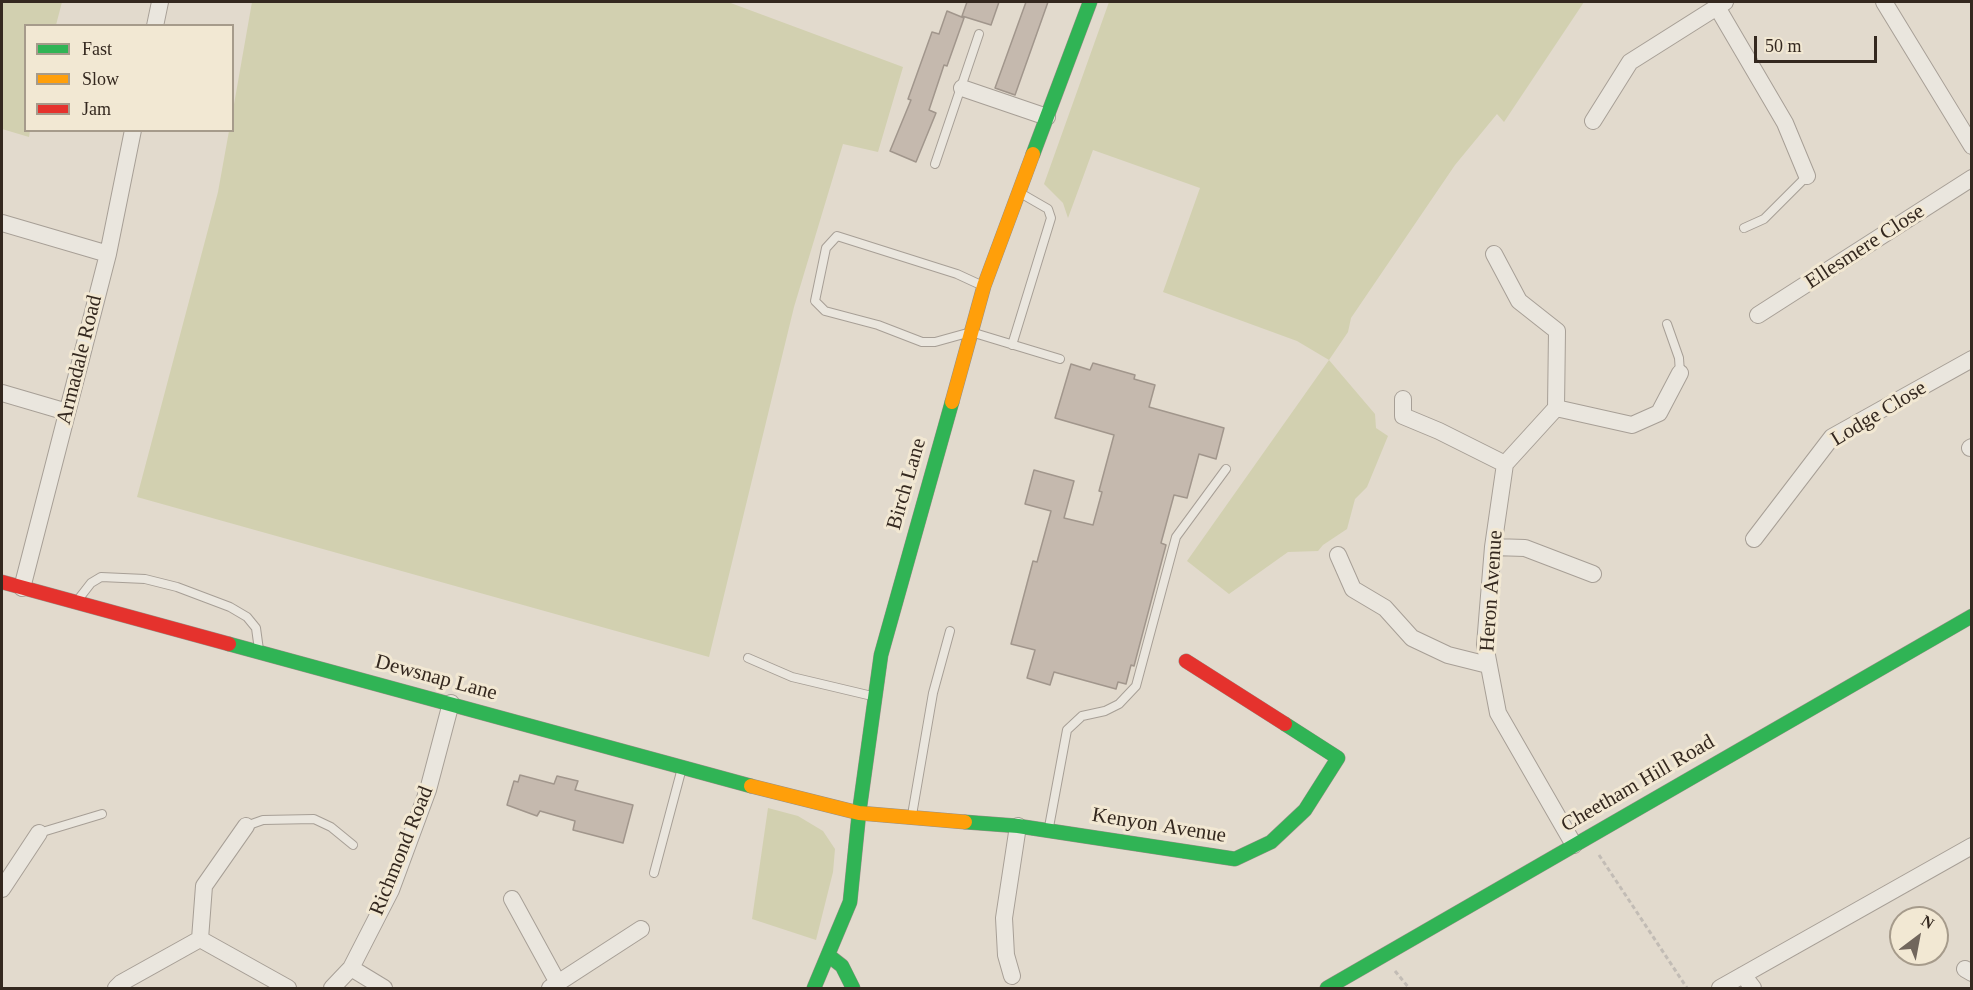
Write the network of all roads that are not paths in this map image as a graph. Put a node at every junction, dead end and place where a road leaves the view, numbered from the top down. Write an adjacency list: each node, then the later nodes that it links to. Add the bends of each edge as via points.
1 (159, 2): 5 (street)
2 (1090, 2): 8 (main road, Birch Lane)
3 (1884, 2): 11 (street)
4 (1721, 4): 9 (street, via 1630,62); 13 (street, via 1785,123)
5 (155, 24)
6 (979, 34): 7 (lane)
7 (962, 88): 8 (street); 12 (lane)
8 (1047, 117): 15 (main road, Birch Lane)
9 (1593, 121)
10 (133, 132): 18 (street, Armadale Road)
11 (1971, 146)
12 (935, 164)
13 (1807, 176): 17 (lane, via 1764,219)
14 (1971, 178): 21 (street, Ellesmere Close)
15 (1019, 192): 20 (main road, Birch Lane); 24 (lane, via 1048,209 1051,218)
16 (2, 223): 18 (street)
17 (1744, 228)
18 (108, 254): 31 (street, Armadale Road)
19 (1494, 254): 30 (street, via 1519,301 1557,331)
20 (984, 286): 23 (main road, Birch Lane); 23 (lane, via 846,237 837,237 826,248 815,292 815,301 825,311 922,342)
21 (1758, 315)
22 (1667, 324): 27 (lane)
23 (971, 332): 24 (lane); 47 (main road, Birch Lane, via 881,655)
24 (1012, 345): 25 (lane)
25 (1060, 359)
26 (1971, 359): 34 (street, Lodge Close, via 1832,437)
27 (1680, 373): 30 (street, via 1659,413 1632,425)
28 (2, 393): 31 (street)
29 (1402, 399): 32 (street, via 1403,416)
30 (1556, 408): 32 (street)
31 (67, 412): 39 (street, Armadale Road)
32 (1505, 465): 35 (street, Heron Avenue)
33 (1226, 469): 55 (lane, via 1176,537 1136,686 1119,704 1082,716 1067,730)
34 (1754, 539)
35 (1493, 547): 37 (street, via 1525,548); 46 (street, Heron Avenue, via 1485,645)
36 (1338, 555): 46 (street, via 1353,590 1385,608 1412,638 1448,655)
37 (1593, 574)
38 (2, 582): 39 (main road, Dewsnap Lane)
39 (22, 588): 40 (main road, Dewsnap Lane)
40 (77, 602): 43 (main road, Dewsnap Lane); 43 (lane, via 91,583 101,577 145,579 177,586 248,617 256,628)
41 (1971, 618): 57 (main road, Cheetham Hill Road)
42 (950, 631): 52 (lane, via 933,693)
43 (259, 652): 48 (main road, Dewsnap Lane)
44 (748, 658): 47 (lane, via 792,676)
45 (1186, 661): 55 (main road, Kenyon Avenue, via 1338,758 1305,810 1271,842 1235,859)
46 (1488, 665): 57 (street, Heron Avenue, via 1498,713)
47 (875, 697): 50 (main road, Birch Lane)
48 (450, 703): 49 (main road, Dewsnap Lane); 66 (street, Richmond Road, via 428,790 391,890)
49 (682, 768): 50 (main road, Dewsnap Lane); 60 (lane)
50 (859, 813): 52 (main road, Kenyon Avenue); 65 (main road, Birch Lane, via 850,903)
51 (102, 814): 56 (lane)
52 (911, 818): 54 (main road, Kenyon Avenue)
53 (246, 826): 58 (lane, via 263,820 314,819); 64 (street, via 204,886)
54 (1018, 826): 55 (main road, Kenyon Avenue); 67 (street, via 1004,918 1006,955)
55 (1048, 830)
56 (39, 833): 61 (street)
57 (1581, 841): 76 (main road, Cheetham Hill Road)
58 (353, 845)
59 (1971, 846): 68 (street)
60 (654, 873)
61 (2, 889)
62 (512, 899): 69 (street)
63 (641, 929): 69 (street)
64 (200, 939): 70 (street); 71 (street)
65 (828, 955): 74 (main road, Birch Lane); 75 (main road, via 842,966)
66 (351, 968): 72 (street, Richmond Road); 73 (street)
67 (1012, 976)
68 (1748, 982): 77 (street)
69 (554, 986)
70 (116, 988)
71 (288, 988)
72 (332, 988)
73 (384, 988)
74 (814, 988)
75 (853, 988)
76 (1327, 988)
77 (1720, 988)

